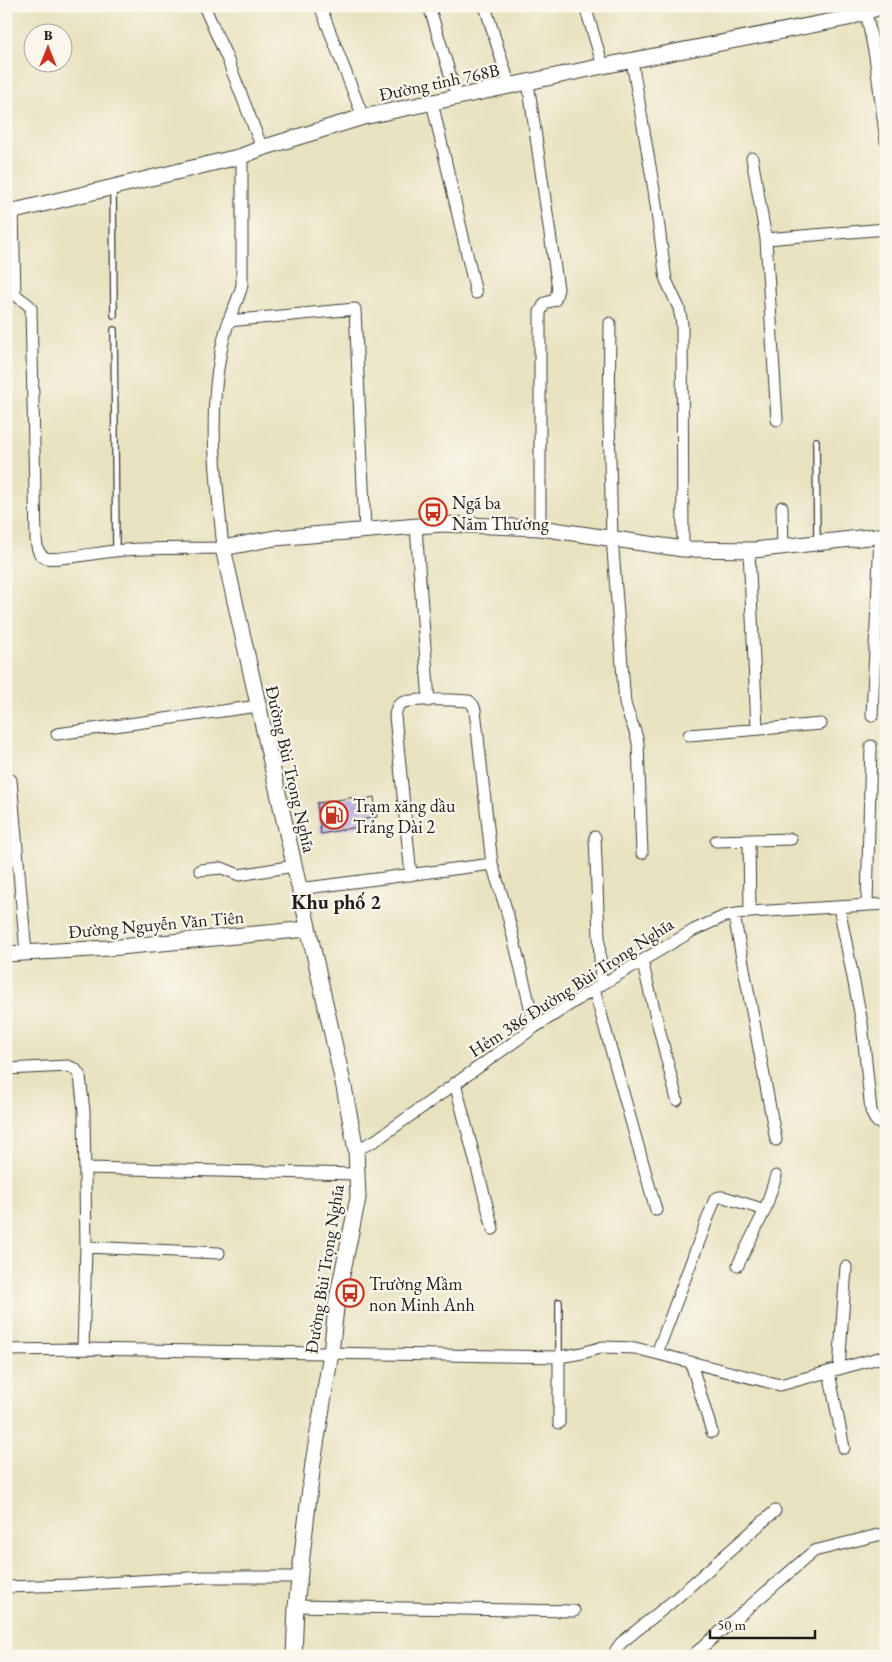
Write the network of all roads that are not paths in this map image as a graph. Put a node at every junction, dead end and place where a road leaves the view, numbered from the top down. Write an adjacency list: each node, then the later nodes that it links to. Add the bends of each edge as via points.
1 (204, 6): 17 (street)
2 (320, 6): 15 (street)
3 (429, 6): 13 (street)
4 (485, 6): 12 (street)
5 (585, 6): 10 (street)
6 (883, 6): 8 (street, Đường tỉnh 768B)
7 (847, 12): 8 (street, Đường tỉnh 768B); 9 (street, Đường tỉnh 768B)
8 (866, 12): 16 (street)
9 (632, 61): 10 (street, Đường tỉnh 768B); 40 (street, via 666,280 679,308 682,324)
10 (603, 66): 11 (street, Đường tỉnh 768B)
11 (528, 82): 12 (street, Đường tỉnh 768B); 33 (street, via 558,290 555,300 545,303 540,312)
12 (510, 87): 13 (street, Đường tỉnh 768B)
13 (457, 97): 14 (street, Đường tỉnh 768B)
14 (432, 102): 15 (street, Đường tỉnh 768B); 24 (street)
15 (363, 117): 17 (street, Đường tỉnh 768B)
16 (886, 141)
17 (262, 148): 18 (street, Đường tỉnh 768B)
18 (242, 156): 20 (street, Đường tỉnh 768B); 26 (street, via 242,284)
19 (752, 158): 23 (street)
20 (113, 187): 21 (street, Đường tỉnh 768B); 25 (lane)
21 (10, 212): 41 (street, via 16,294 31,308 37,548 46,558)
22 (886, 229): 23 (street)
23 (766, 239): 29 (street)
24 (476, 293)
25 (114, 315)
26 (228, 321): 34 (street, via 355,309); 39 (street, via 214,394 213,424)
27 (610, 323): 36 (street)
28 (114, 330): 41 (lane)
29 (777, 420)
30 (816, 441): 37 (lane)
31 (782, 507): 38 (street)
32 (416, 526): 33 (street); 34 (street); 43 (street)
33 (540, 528): 36 (street)
34 (365, 530): 39 (street, via 275,538)
35 (883, 536): 37 (street); 45 (street)
36 (612, 538): 40 (street); 56 (street, via 625,703 638,743)
37 (817, 543): 38 (street)
38 (783, 547): 42 (street)
39 (223, 548): 41 (street); 44 (street, Đường Bùi Trọng Nghĩa)
40 (683, 549): 42 (street)
41 (116, 550)
42 (749, 550): 47 (street)
43 (429, 701): 57 (street, via 469,701 474,704); 60 (street, via 402,703 395,716)
44 (258, 706): 48 (street); 58 (street, Đường Bùi Trọng Nghĩa)
45 (872, 716)
46 (821, 724): 47 (street)
47 (757, 728): 49 (street)
48 (57, 734)
49 (689, 735)
50 (871, 746): 63 (street)
51 (11, 780): 68 (street)
52 (595, 837): 71 (street)
53 (791, 839): 54 (street)
54 (749, 840): 55 (street); 65 (street)
55 (716, 841)
56 (642, 853)
57 (492, 864): 60 (street); 72 (street)
58 (294, 866): 59 (street, via 239,875 222,868); 61 (street, Đường Bùi Trọng Nghĩa)
59 (200, 870)
60 (411, 875): 61 (street)
61 (299, 890): 67 (street, Đường Bùi Trọng Nghĩa)
62 (886, 904): 63 (street, Hẻm 386 Đường Bùi Trọng Nghĩa)
63 (867, 905): 64 (street, Hẻm 386 Đường Bùi Trọng Nghĩa)
64 (839, 907): 65 (street, Hẻm 386 Đường Bùi Trọng Nghĩa); 76 (street, via 862,1023 871,1111 874,1119)
65 (750, 912): 66 (street, Hẻm 386 Đường Bùi Trọng Nghĩa)
66 (734, 915): 70 (street, Hẻm 386 Đường Bùi Trọng Nghĩa, via 694,930); 77 (street)
67 (308, 929): 68 (street, Đường Nguyễn Văn Tiên); 78 (street, Đường Bùi Trọng Nghĩa)
68 (26, 953): 69 (street, Đường Nguyễn Văn Tiên)
69 (6, 954)
70 (642, 961): 71 (street, Hẻm 386 Đường Bùi Trọng Nghĩa); 75 (street)
71 (598, 987): 72 (street, Hẻm 386 Đường Bùi Trọng Nghĩa); 82 (street)
72 (535, 1027): 74 (street, Hẻm 386 Đường Bùi Trọng Nghĩa)
73 (6, 1069): 79 (street, via 59,1066 75,1069 80,1076 83,1094)
74 (455, 1083): 78 (street, Hẻm 386 Đường Bùi Trọng Nghĩa, via 376,1140); 84 (street)
75 (676, 1100)
76 (884, 1125)
77 (776, 1140)
78 (356, 1150): 80 (street, Đường Bùi Trọng Nghĩa)
79 (85, 1168): 80 (street); 85 (street)
80 (357, 1174): 92 (street, Đường Bùi Trọng Nghĩa, via 358,1198 337,1299)
81 (776, 1176): 83 (street)
82 (656, 1210)
83 (765, 1210): 87 (street); 93 (street, via 724,1197 716,1199)
84 (493, 1229)
85 (86, 1247): 86 (street); 90 (street)
86 (219, 1253)
87 (738, 1265)
88 (846, 1267): 97 (street)
89 (559, 1302): 95 (lane)
90 (83, 1349): 91 (street); 92 (street)
91 (6, 1350)
92 (331, 1353): 95 (street); 103 (street, Đường Bùi Trọng Nghĩa)
93 (657, 1354): 95 (street, via 635,1348 603,1347); 96 (street)
94 (886, 1356): 97 (street)
95 (559, 1357): 98 (street)
96 (691, 1363): 97 (street, via 780,1385); 99 (street)
97 (834, 1370): 100 (street)
98 (559, 1423)
99 (712, 1432)
100 (844, 1448)
101 (775, 1511): 108 (street, via 621,1643)
102 (886, 1533): 109 (street, via 814,1551)
103 (299, 1577): 104 (street, via 205,1577); 105 (street, Đường Bùi Trọng Nghĩa)
104 (6, 1587)
105 (296, 1606): 106 (street); 107 (street, Đường Bùi Trọng Nghĩa)
106 (574, 1611)
107 (294, 1656)
108 (615, 1656)
109 (692, 1656)

